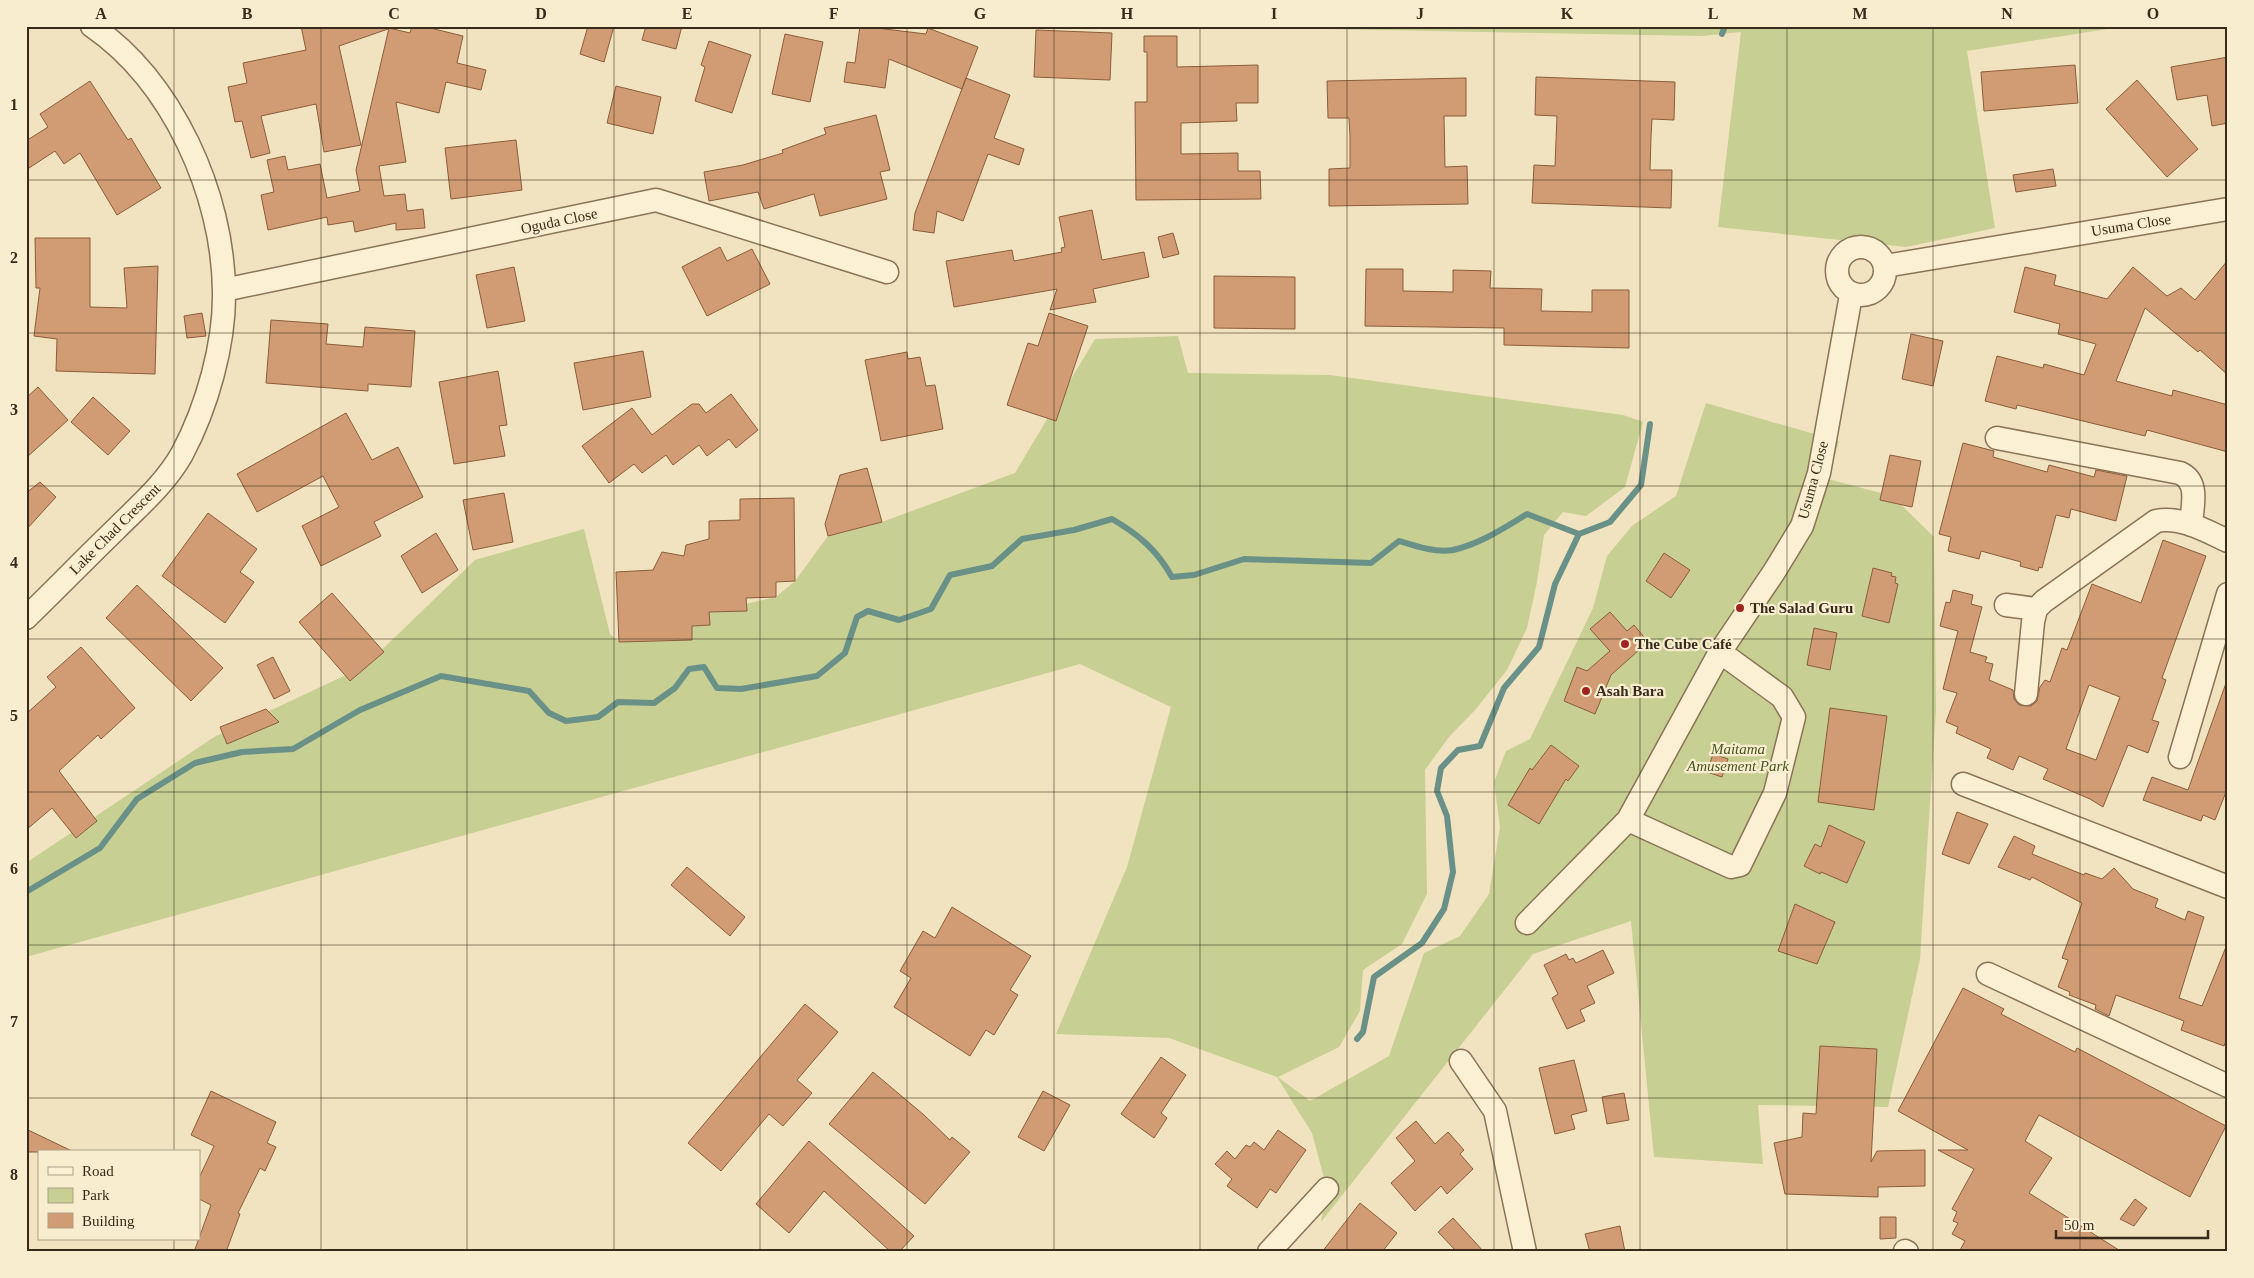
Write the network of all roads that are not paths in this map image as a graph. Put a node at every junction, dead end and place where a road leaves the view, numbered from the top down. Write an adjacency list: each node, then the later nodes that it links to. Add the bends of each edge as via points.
1 (92, 26): 5 (street, Lake Chad Crescent, via 105,35 153,85 191,146 212,209)
2 (2228, 208): 3 (street, Usuma Close)
3 (1885, 266): 6 (street, via 1883,284 1869,295); 6 (street, via 1876,252 1861,246 1845,252 1836,266 1839,283)
4 (887, 272): 5 (street, Oguda Close, via 656,200)
5 (224, 290): 13 (street, Lake Chad Crescent, via 214,370 182,454 160,486)
6 (1851, 295): 14 (street, Usuma Close, via 1819,472 1802,526)
7 (1997, 438): 8 (street, via 2188,476 2192,482)
8 (2191, 525): 9 (street); 12 (street, via 2156,521 2044,600)
9 (2228, 541)
10 (2228, 594): 16 (street)
11 (2006, 605): 12 (street)
12 (2036, 609): 15 (street)
13 (26, 618)
14 (1720, 652): 18 (street, Usuma Close); 18 (street, via 1782,698 1794,717 1776,793 1740,865 1724,866)
15 (2026, 694)
16 (2180, 757)
17 (1963, 784): 19 (street)
18 (1628, 820): 20 (street, Usuma Close)
19 (2228, 886)
20 (1526, 923)
21 (1988, 974): 23 (street)
22 (1462, 1061): 26 (street, via 1495,1111)
23 (2228, 1086)
24 (1327, 1189): 25 (street)
25 (1269, 1252)
26 (1525, 1252)

